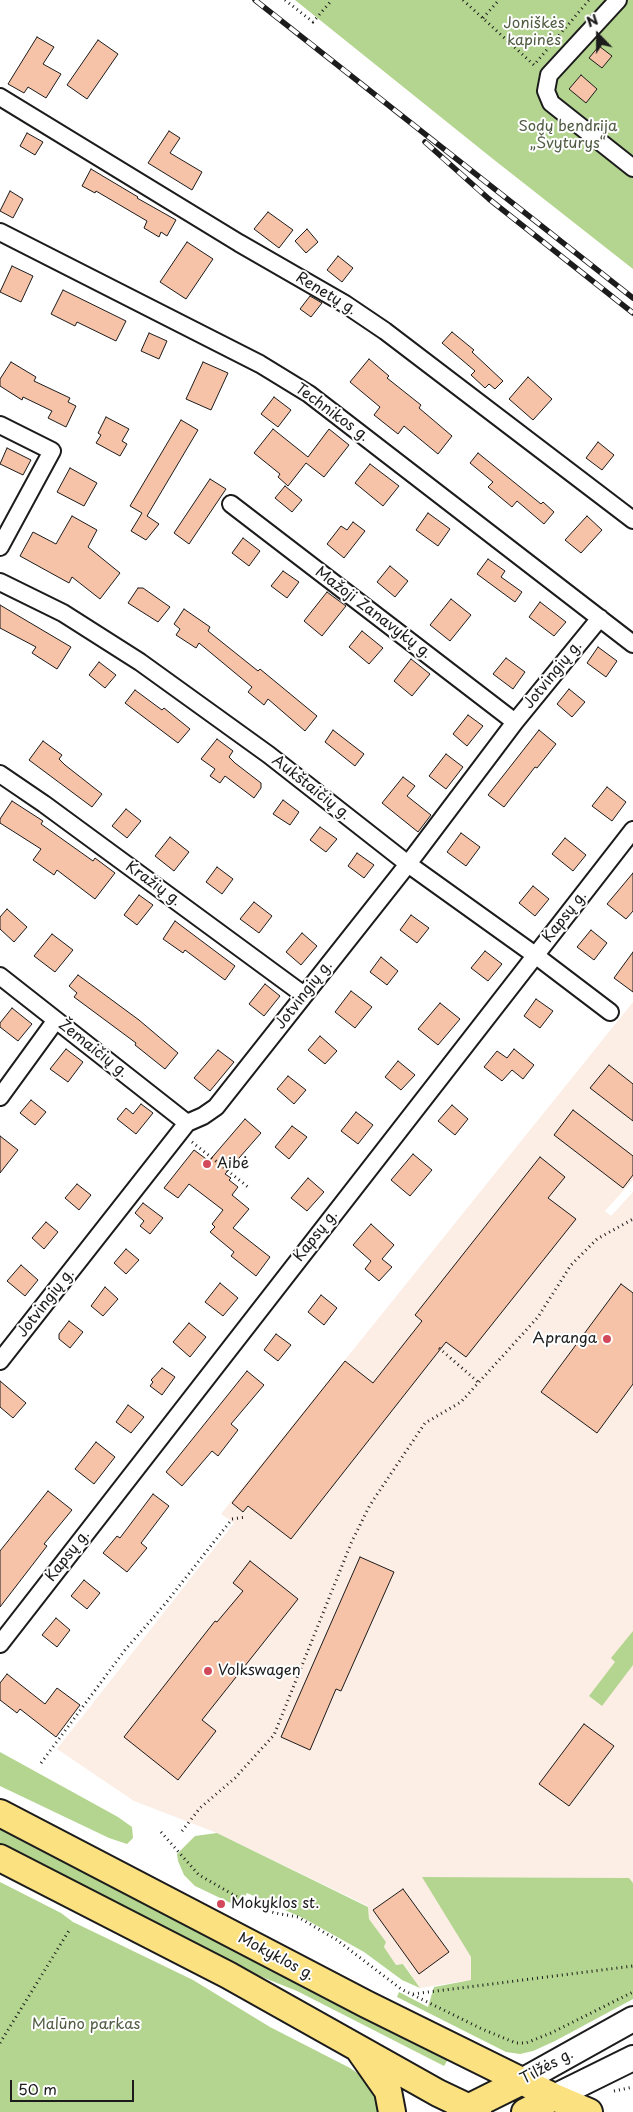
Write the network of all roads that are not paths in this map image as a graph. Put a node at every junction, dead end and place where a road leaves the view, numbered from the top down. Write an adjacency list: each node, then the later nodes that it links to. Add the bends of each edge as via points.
1 (618, 0): 3 (street, via 550,75 546,91 551,104)
2 (0, 97): 7 (street, Renetų g., via 345,304)
3 (633, 168)
4 (0, 232): 10 (street, Technikos g., via 260,364 309,394)
5 (0, 425): 8 (street, via 52,450)
6 (231, 504): 12 (street, Mažoji Zanavykų g.)
7 (633, 520)
8 (0, 547)
9 (0, 582): 15 (street, Aukštaičių g., via 63,613 140,662 269,755)
10 (600, 618): 11 (street, Technikos g.); 12 (street, Jotvingių g.)
11 (633, 644)
12 (515, 722): 15 (street, Jotvingių g.)
13 (0, 774): 18 (street, Kražių g.)
14 (633, 830): 16 (street, Kapsų g.)
15 (408, 864): 16 (street, Aukštaičių g.); 18 (street, Jotvingių g.)
16 (535, 955): 19 (street, Aukštaičių g.); 24 (street, Kapsų g.)
17 (0, 976): 20 (street, Žemaičių g.)
18 (304, 995): 22 (street, Jotvingių g., via 216,1107)
19 (610, 1012)
20 (56, 1020): 21 (street); 22 (street, Žemaičių g.)
21 (0, 1097)
22 (183, 1127): 23 (street, Jotvingių g.)
23 (0, 1361)
24 (0, 1644)
25 (0, 1813): 30 (main road, Mokyklos g., via 366,2004)
26 (0, 1858): 28 (main road)
27 (633, 2019): 30 (main road, Tilžės g.)
28 (357, 2046): 32 (main road); 33 (main road, via 388,2091)
29 (633, 2058): 31 (main road, Tilžės g.)
30 (522, 2081): 31 (main road, Mokyklos g.); 32 (main road, Tilžės g.)
31 (554, 2097): 34 (main road, Tilžės g.); 35 (main road, Mokyklos g.)
32 (469, 2110)
33 (392, 2112)
34 (525, 2112)
35 (589, 2112)

